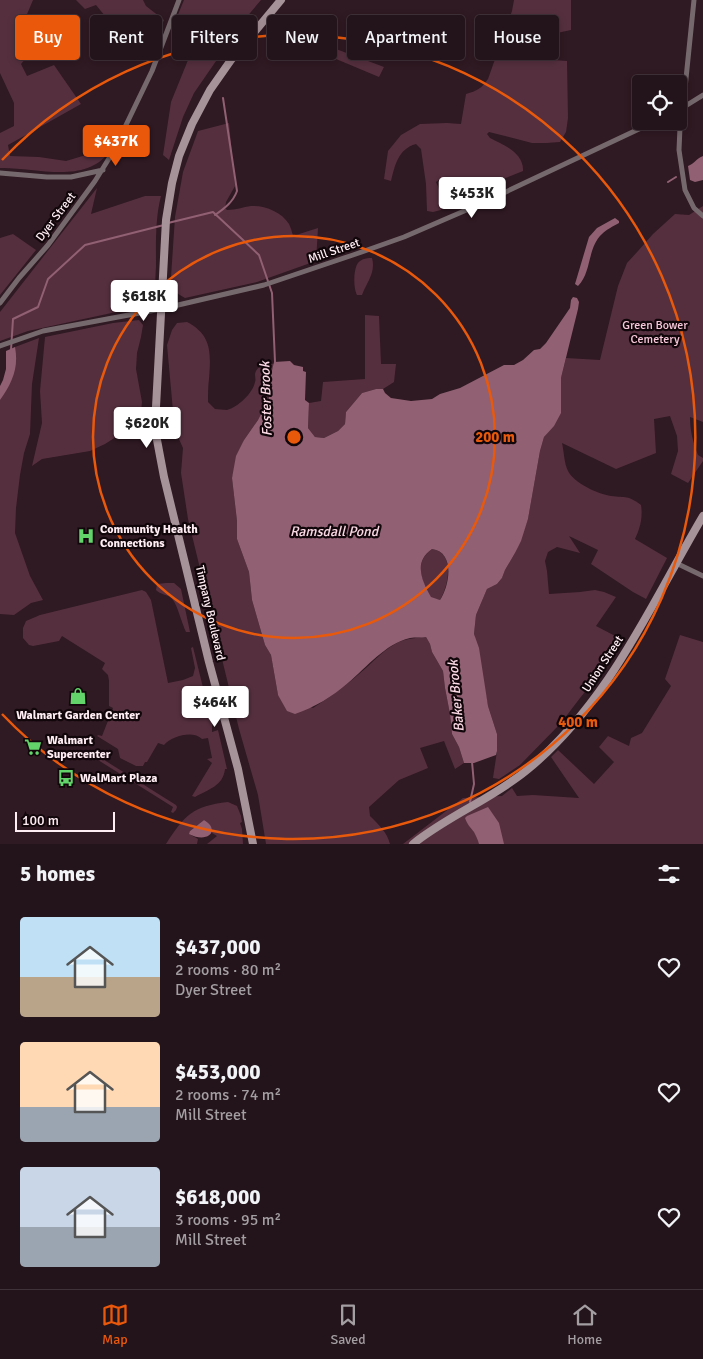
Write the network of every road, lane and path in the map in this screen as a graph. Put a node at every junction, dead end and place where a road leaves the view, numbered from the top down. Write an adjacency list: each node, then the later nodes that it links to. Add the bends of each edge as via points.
1 (179, 0): 9 (street, Dyer Street, via 152,71)
2 (281, 0): 13 (main road, Timpany Boulevard, via 226,67 200,106 185,140 170,193)
3 (694, 0): 4 (street)
4 (685, 75)
5 (703, 95): 6 (street)
6 (687, 105)
7 (637, 130): 13 (street, Mill Street, via 404,237 264,285)
8 (680, 130): 11 (street, via 683,180 690,201)
9 (103, 170): 10 (street, via 71,177); 12 (street, Dyer Street)
10 (0, 173)
11 (703, 216)
12 (0, 303)
13 (160, 309): 14 (street, Mill Street, via 43,331); 18 (main road, Timpany Boulevard, via 157,440 238,769)
14 (1, 345)
15 (703, 516): 16 (main road, Union Street)
16 (676, 563): 17 (street); 19 (main road, Union Street, via 616,668 576,722 522,774)
17 (703, 576)
18 (253, 844)
19 (413, 844)

